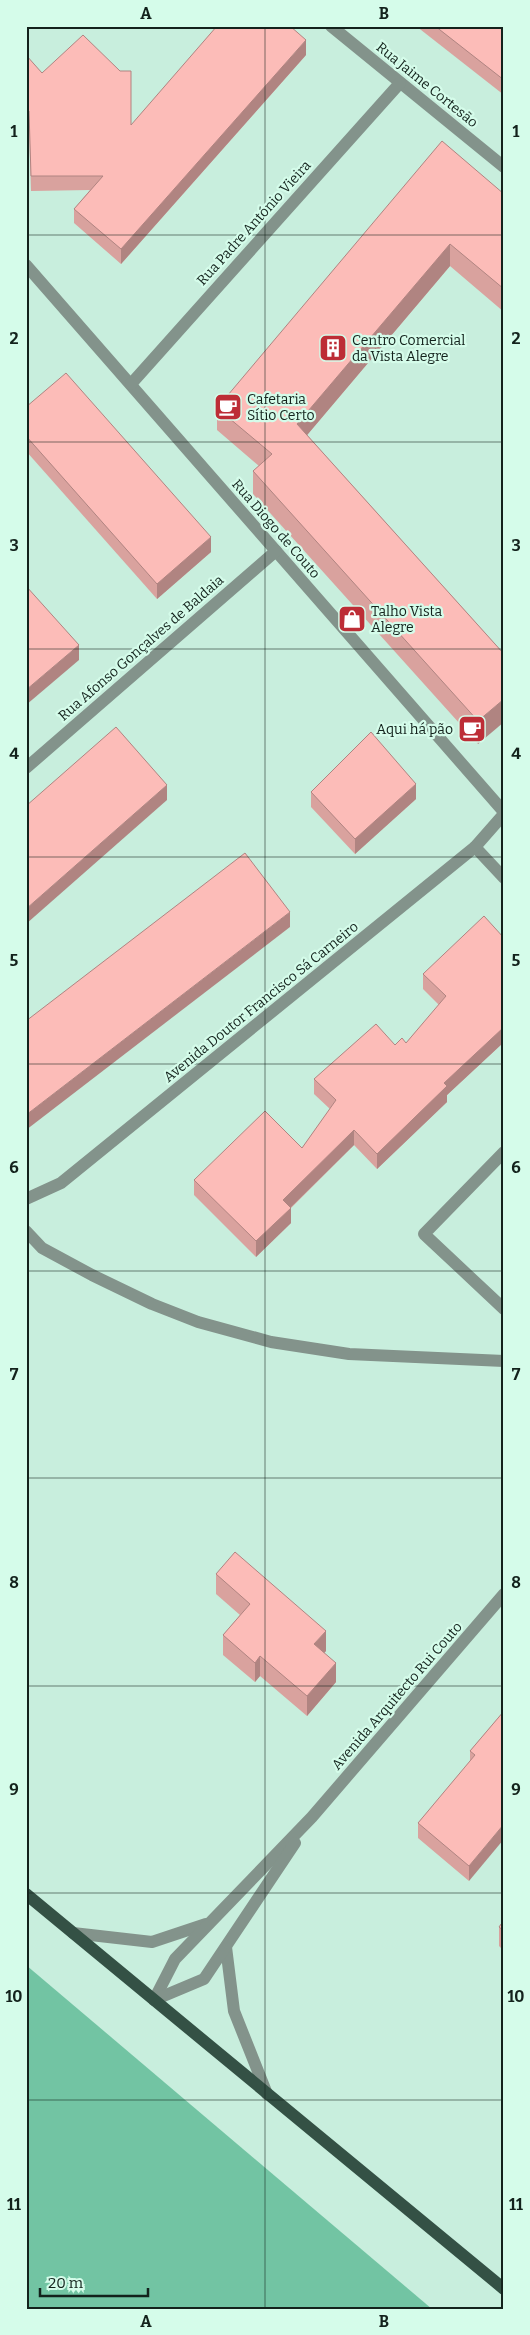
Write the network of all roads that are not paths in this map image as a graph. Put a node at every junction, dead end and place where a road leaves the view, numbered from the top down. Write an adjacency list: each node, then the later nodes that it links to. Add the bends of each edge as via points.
1 (331, 26): 2 (street, Rua Jaime Cortesão)
2 (400, 83): 3 (street, Rua Jaime Cortesão); 5 (street, Rua Padre António Vieira)
3 (504, 167)
4 (26, 265): 5 (street, Rua Diogo de Couto)
5 (131, 384): 6 (street, Rua Diogo de Couto)
6 (276, 551): 7 (street, Rua Afonso Gonçalves de Baldaia); 8 (street, Rua Diogo de Couto)
7 (26, 768)
8 (504, 813): 9 (street, Avenida Doutor Francisco Sá Carneiro)
9 (475, 847): 10 (street); 12 (street, Avenida Doutor Francisco Sá Carneiro, via 61,1183)
10 (504, 878)
11 (504, 1152): 14 (street, via 424,1234)
12 (26, 1199)
13 (26, 1231): 15 (street, via 42,1248 152,1304 198,1322 271,1342 349,1354)
14 (504, 1309)
15 (504, 1361)
16 (504, 1594): 17 (street, Avenida Arquitecto Rui Couto)
17 (312, 1817): 19 (street, Avenida Arquitecto Rui Couto); 21 (street, Avenida Arquitecto Rui Couto)
18 (26, 1894): 20 (main road)
19 (209, 1924): 20 (street, Avenida Arquitecto Rui Couto, via 152,1942); 22 (street, Avenida Arquitecto Rui Couto, via 175,1959)
20 (73, 1933): 22 (main road)
21 (226, 1947): 22 (street, Avenida Arquitecto Rui Couto, via 204,1979); 23 (street, via 234,2011)
22 (154, 2000): 23 (main road)
23 (267, 2094): 24 (main road)
24 (504, 2289)

